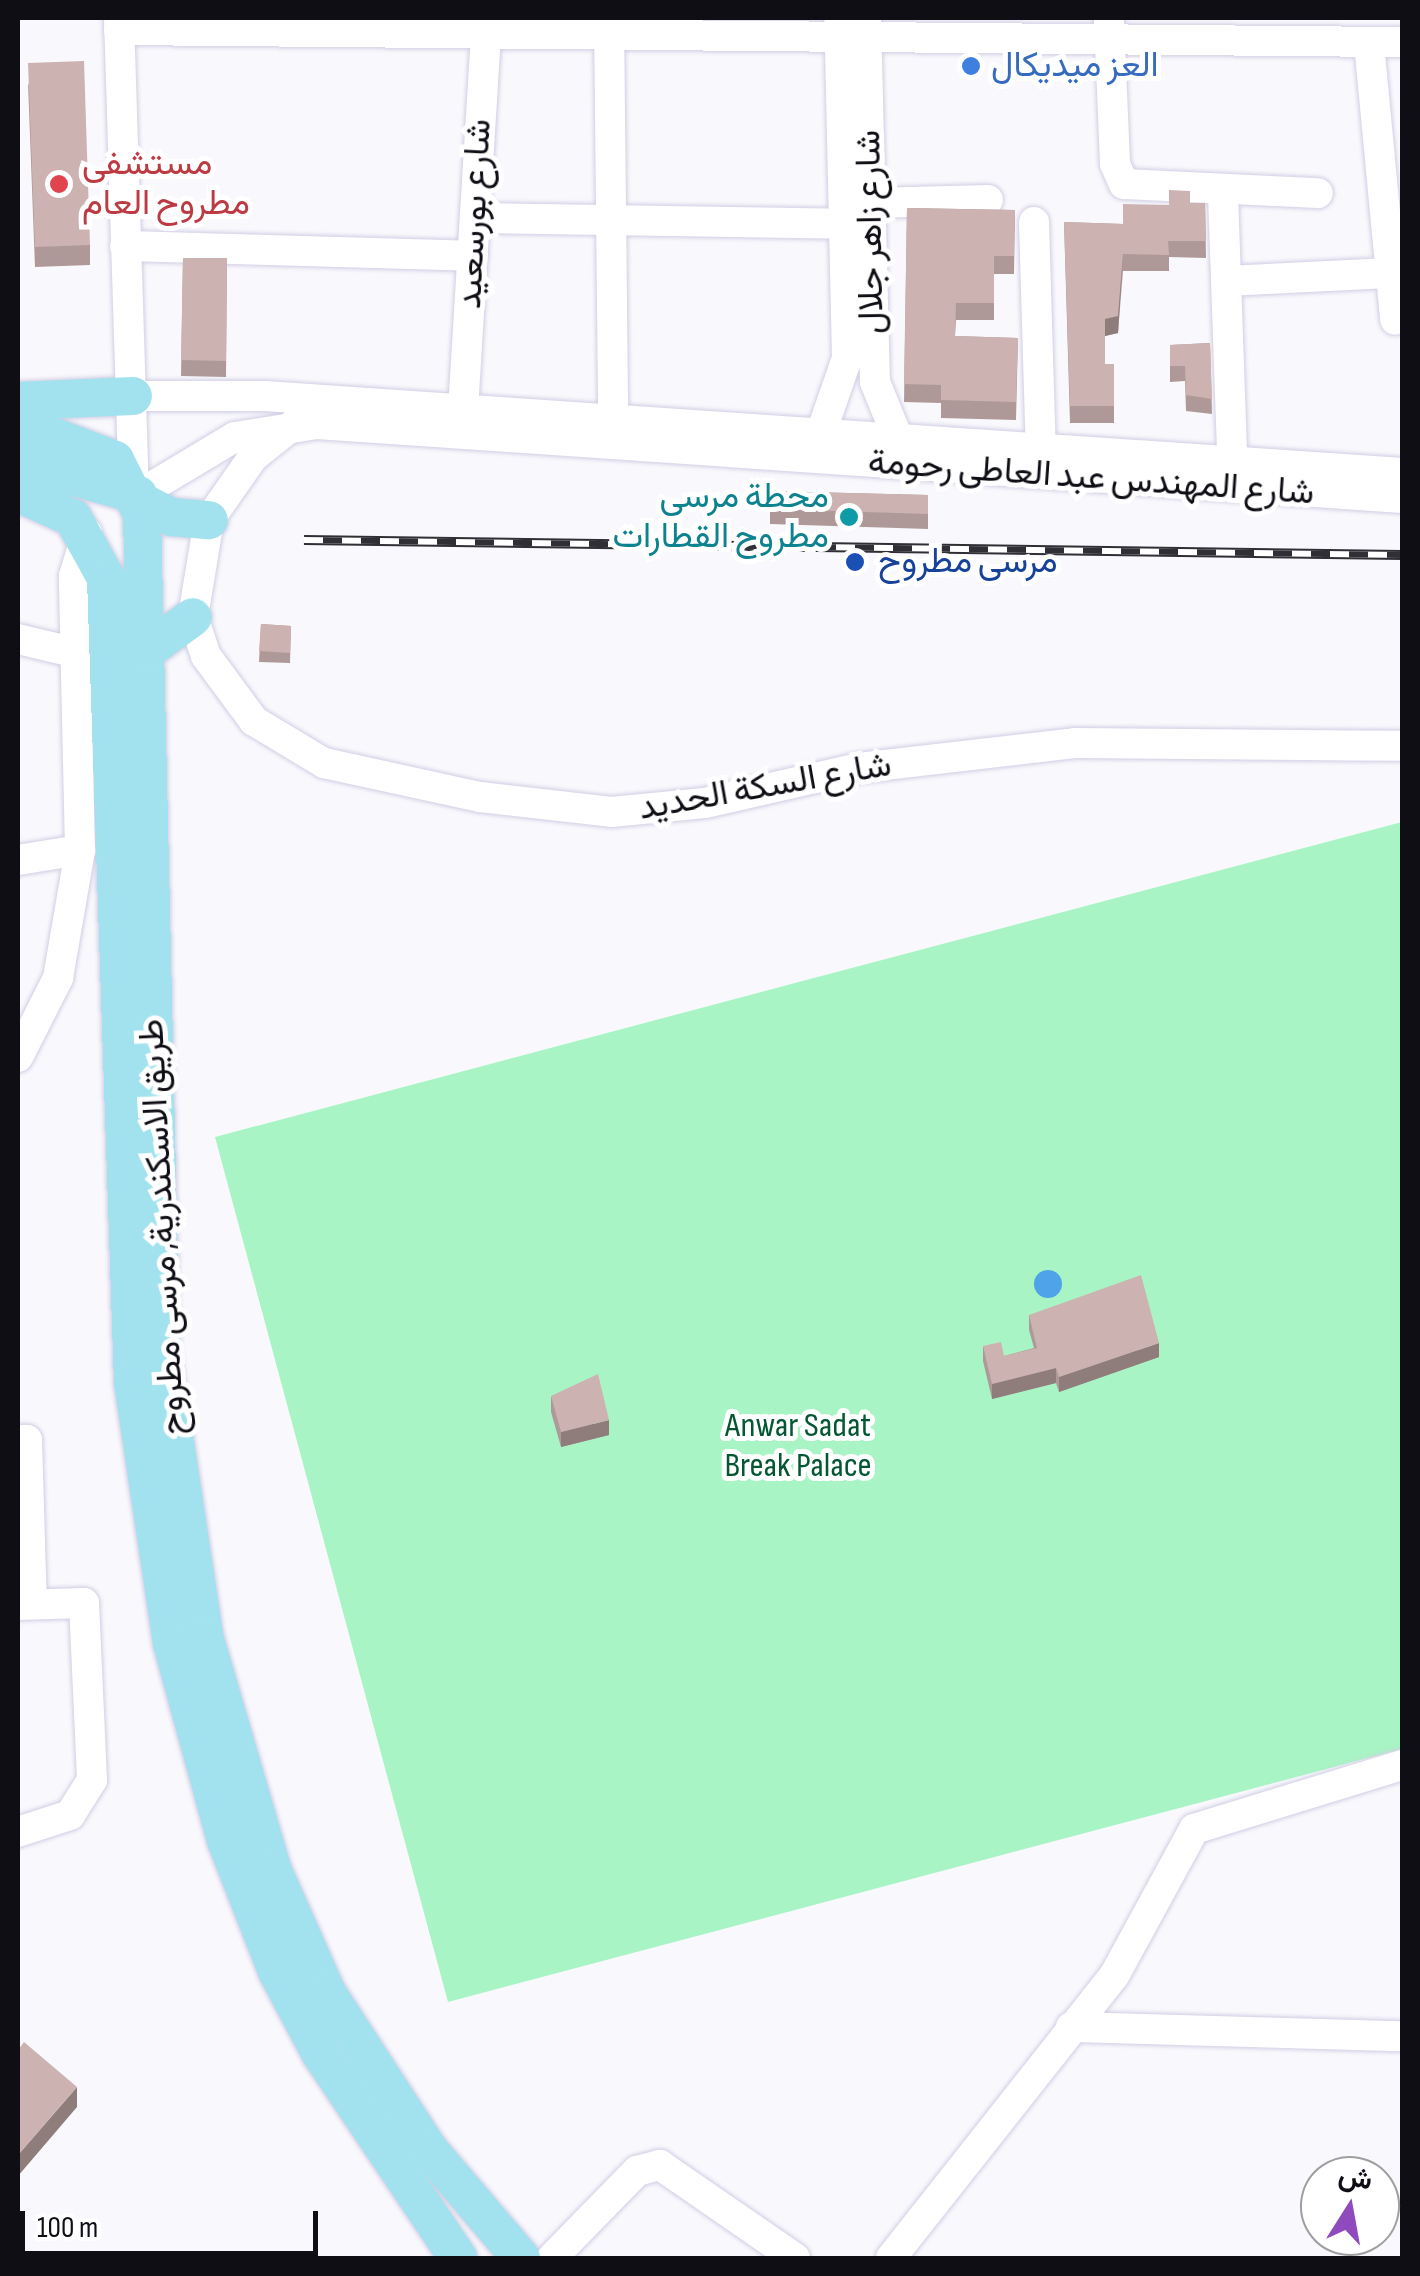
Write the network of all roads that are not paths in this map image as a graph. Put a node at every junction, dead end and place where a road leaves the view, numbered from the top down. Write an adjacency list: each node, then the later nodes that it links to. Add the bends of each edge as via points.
1 (329, 22): 2 (street); 4 (street)
2 (486, 22): 3 (street); 13 (street, شارع بورسعيد)
3 (609, 23): 5 (street); 16 (street)
4 (119, 24): 17 (street)
5 (853, 24): 6 (street); 12 (street, شارع زاهر جلال); 15 (street, شارع زاهر جلال)
6 (1109, 27): 7 (street); 10 (street, via 1116,172 1134,187)
7 (1369, 42): 8 (street); 19 (street)
8 (1402, 42)
9 (1318, 193): 10 (street)
10 (1223, 194): 20 (street)
11 (988, 200): 12 (street)
12 (870, 203): 29 (street, شارع زاهر جلال, via 874,382)
13 (476, 218): 16 (street); 18 (street, شارع بورسعيد)
14 (1034, 222): 31 (street)
15 (844, 224): 16 (street); 28 (street, شارع زاهر جلال, via 848,358)
16 (612, 226): 25 (street)
17 (124, 246): 18 (street); 22 (street)
18 (473, 256): 24 (street, شارع بورسعيد)
19 (1389, 273): 20 (street); 21 (street)
20 (1228, 282): 34 (street)
21 (1394, 320)
22 (133, 396): 23 (main road); 24 (street, شارع المهندس عبد العاطى رحومة); 36 (street)
23 (18, 401)
24 (463, 410): 25 (street, شارع المهندس عبد العاطى رحومة)
25 (613, 421): 30 (street, شارع المهندس عبد العاطى رحومة)
26 (18, 424): 36 (main road, via 102,452)
27 (294, 424): 30 (street, شارع المهندس عبد العاطى رحومة); 36 (street, شارع المهندس عبد العاطى رحومة, via 217,444); 38 (street, via 253,457)
28 (820, 436): 29 (street, شارع المهندس عبد العاطى رحومة); 30 (street, شارع المهندس عبد العاطى رحومة)
29 (899, 441): 31 (street, شارع المهندس عبد العاطى رحومة)
30 (731, 442): 34 (street, شارع المهندس عبد العاطى رحومة)
31 (1042, 452): 34 (street, شارع المهندس عبد العاطى رحومة)
32 (18, 461): 36 (main road)
33 (1402, 473): 34 (street, شارع المهندس عبد العاطى رحومة)
34 (1232, 478): 37 (street, شارع المهندس عبد العاطى رحومة)
35 (18, 493): 39 (main road, via 56,506)
36 (137, 493): 38 (main road, via 172,517); 42 (main road, طريق الاسكندرية, مرسى مطروح)
37 (1402, 498)
38 (209, 520): 40 (street)
39 (87, 534): 43 (street, via 74,576); 54 (main road, طريق الاسكندرية, مرسى مطروح, via 108,594 133,1382 172,1643 226,1840 277,1971 321,2054)
40 (193, 617): 42 (main road); 44 (street, شارع السكة الحديد, via 227,690 287,746 401,782 579,810 674,808 859,768 1075,743)
41 (18, 639): 43 (street)
42 (149, 649): 55 (main road, طريق الاسكندرية, مرسى مطروح, via 162,1350 204,1636 272,1869 326,1993 436,2159)
43 (81, 654): 45 (street)
44 (1402, 746)
45 (80, 850): 46 (street); 47 (street, via 58,978)
46 (18, 860)
47 (18, 1057)
48 (22, 1440): 49 (street)
49 (25, 1604): 51 (street, via 84,1603 92,1780 79,1809)
50 (1402, 1764): 52 (street, via 1194,1829 1114,1976)
51 (18, 1832)
52 (1070, 2027): 53 (street); 58 (street)
53 (1402, 2036)
54 (458, 2258)
55 (521, 2258)
56 (552, 2258): 57 (street, via 637,2171 660,2165)
57 (795, 2258)
58 (891, 2258)

